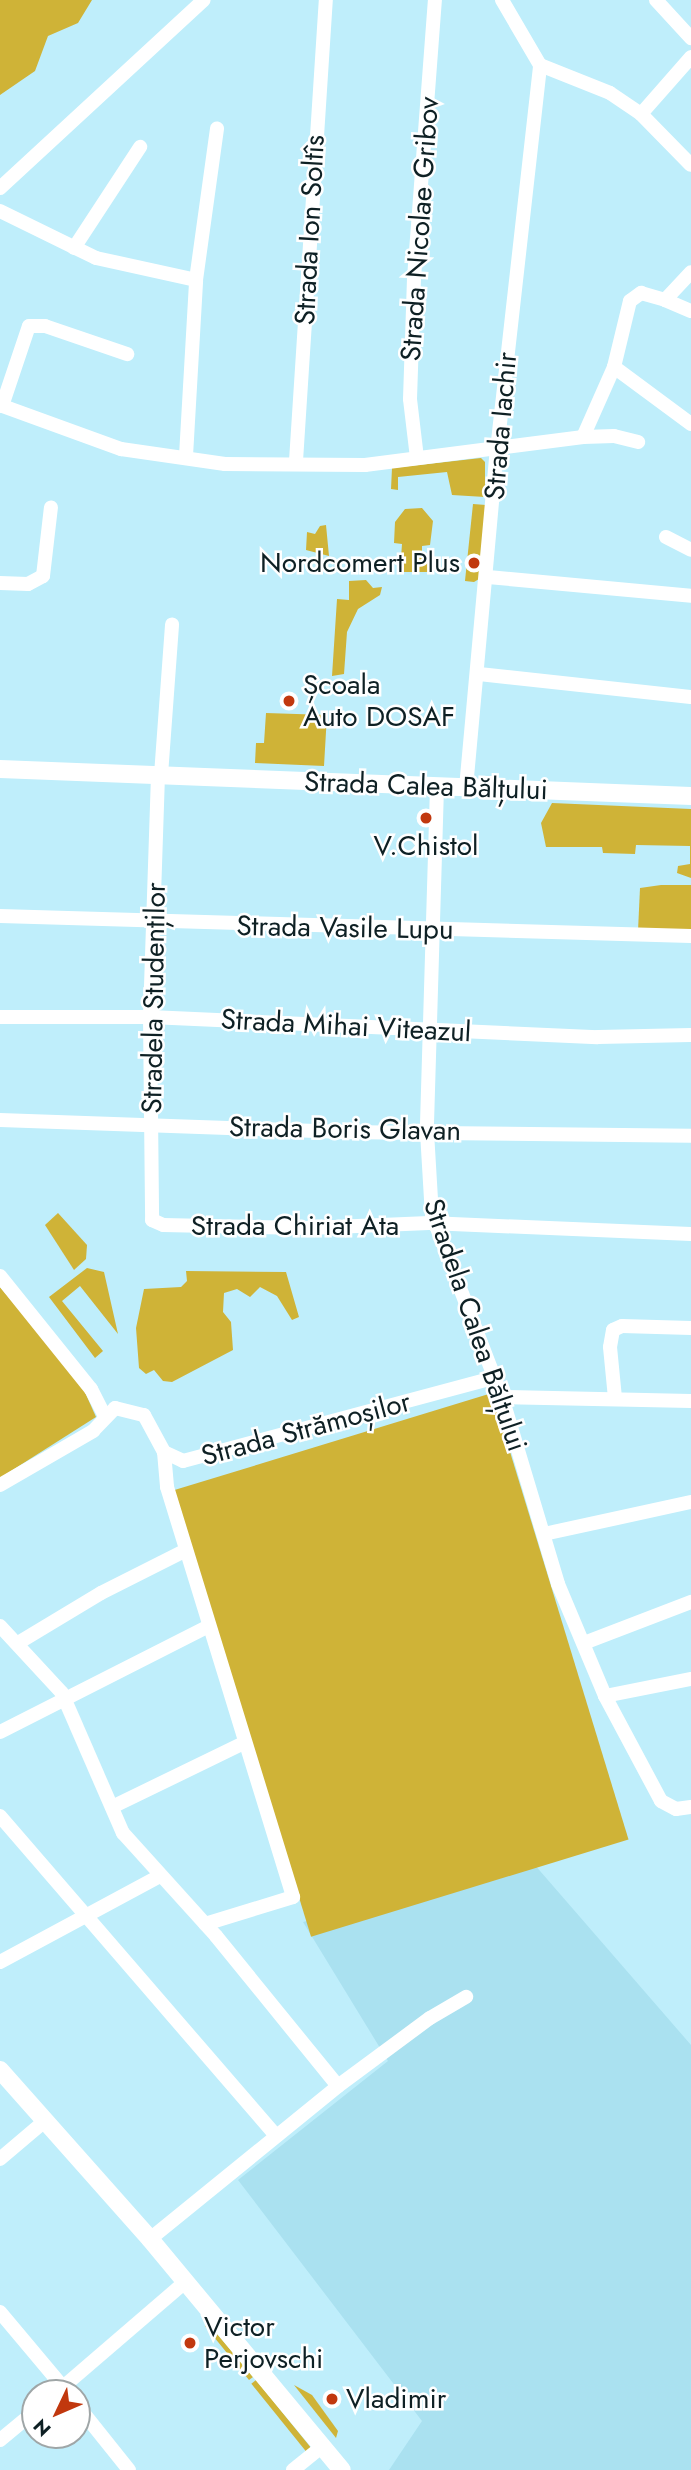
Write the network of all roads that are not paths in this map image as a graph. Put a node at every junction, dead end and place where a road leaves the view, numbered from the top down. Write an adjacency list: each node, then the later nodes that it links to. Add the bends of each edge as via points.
1 (204, 0): 13 (street)
2 (326, 0): 29 (street, Strada Ion Soltîs)
3 (435, 0): 28 (street, Strada Nicolae Gribov, via 413,316 410,411)
4 (502, 0): 8 (street)
5 (656, 0): 6 (street)
6 (691, 38)
7 (691, 57): 9 (street)
8 (540, 65): 9 (street, via 610,93); 26 (street, Strada Iachir)
9 (641, 114): 12 (street)
10 (217, 128): 17 (street)
11 (140, 147): 15 (street)
12 (691, 165)
13 (0, 188)
14 (0, 211): 15 (street)
15 (74, 248): 17 (street, via 117,265)
16 (691, 272): 18 (street)
17 (196, 280): 27 (street)
18 (665, 300): 19 (street); 21 (street, via 641,293 630,301)
19 (691, 311)
20 (127, 354): 22 (street, via 45,326 29,326)
21 (614, 367): 23 (street); 24 (street)
22 (1, 406): 27 (street, via 121,449 149,456)
23 (691, 424)
24 (583, 437): 25 (street, via 614,436); 26 (street)
25 (638, 442)
26 (497, 450): 28 (street); 33 (street, Strada Iachir)
27 (186, 456): 29 (street, via 225,464)
28 (417, 458): 29 (street, via 365,465)
29 (296, 461)
30 (51, 507): 34 (street, via 43,576 28,584)
31 (666, 537): 32 (street)
32 (691, 550)
33 (488, 576): 35 (street); 37 (street, Strada Iachir)
34 (0, 583)
35 (691, 596)
36 (172, 624): 40 (street)
37 (479, 674): 38 (street); 42 (street, Strada Iachir)
38 (691, 697)
39 (0, 769): 40 (main road, Strada Calea Bălțului)
40 (160, 775): 41 (main road, Strada Calea Bălțului); 45 (street, Stradela Studenților)
41 (437, 787): 42 (main road, Strada Calea Bălțului); 46 (street, Stradela Calea Bălțului)
42 (466, 788): 43 (main road, Strada Calea Bălțului)
43 (691, 796)
44 (0, 916): 45 (street, Strada Vasile Lupu)
45 (155, 923): 46 (street, Strada Vasile Lupu); 49 (street, Stradela Studenților)
46 (433, 931): 47 (street, Strada Vasile Lupu); 50 (street, Stradela Calea Bălțului)
47 (691, 936)
48 (0, 1017): 49 (street, Strada Mihai Viteazul)
49 (150, 1017): 50 (street, Strada Mihai Viteazul); 53 (street, Stradela Studenților)
50 (430, 1030): 51 (street, Strada Mihai Viteazul); 54 (street, Stradela Calea Bălțului)
51 (691, 1035)
52 (0, 1120): 53 (street, Strada Boris Glavan)
53 (152, 1124): 54 (street, Strada Boris Glavan); 56 (street, Stradela Studenților)
54 (427, 1132): 55 (street, Strada Boris Glavan); 57 (street, Stradela Calea Bălțului, via 428,1185)
55 (691, 1136)
56 (152, 1220): 57 (street, Strada Chiriat Ata, via 163,1226)
57 (436, 1227): 58 (street, Strada Chiriat Ata); 61 (street, Stradela Calea Bălțului)
58 (691, 1234)
59 (0, 1276): 65 (street, via 91,1389)
60 (691, 1328): 63 (street, via 622,1326 613,1330 610,1348)
61 (492, 1378): 62 (street, Stradela Calea Bălțului); 66 (street, Strada Strămoșilor, via 199,1459 183,1461)
62 (502, 1397): 63 (street); 69 (street, Stradela Calea Bălțului)
63 (615, 1398): 64 (street)
64 (691, 1401)
65 (106, 1417): 66 (street, Strada Strămoșilor, via 116,1408 127,1407 144,1415); 67 (street, Strada Strămoșilor, via 93,1431)
66 (164, 1452): 70 (street, via 167,1487)
67 (0, 1485)
68 (691, 1502): 69 (street)
69 (544, 1534): 75 (street, Stradela Calea Bălțului, via 558,1584)
70 (186, 1550): 73 (street); 74 (street, via 101,1592)
71 (691, 1602): 75 (street)
72 (0, 1626): 74 (street)
73 (209, 1626): 78 (street); 80 (street)
74 (18, 1643): 78 (street)
75 (584, 1643): 77 (street, Stradela Calea Bălțului)
76 (691, 1679): 77 (street)
77 (605, 1696): 82 (street, Stradela Calea Bălțului, via 661,1801 677,1809)
78 (66, 1701): 79 (street); 81 (street)
79 (0, 1732)
80 (244, 1743): 81 (street); 86 (street, via 293,1897)
81 (112, 1807): 84 (street, via 123,1833)
82 (691, 1807)
83 (0, 1816): 85 (street)
84 (160, 1876): 85 (street); 86 (street)
85 (86, 1917): 87 (street); 92 (street)
86 (205, 1924): 90 (street)
87 (0, 1962)
88 (466, 1997): 90 (street)
89 (0, 2071): 91 (main road)
90 (338, 2086): 92 (street)
91 (46, 2120): 93 (street); 94 (main road)
92 (275, 2135): 94 (street)
93 (0, 2159)
94 (150, 2239): 95 (main road)
95 (186, 2281): 98 (street); 102 (main road)
96 (0, 2312): 97 (street)
97 (53, 2379)
98 (76, 2379)
99 (91, 2422): 103 (street)
100 (21, 2423): 101 (street)
101 (0, 2440)
102 (323, 2446): 104 (street); 105 (main road)
103 (129, 2470)
104 (293, 2470)
105 (342, 2470)

